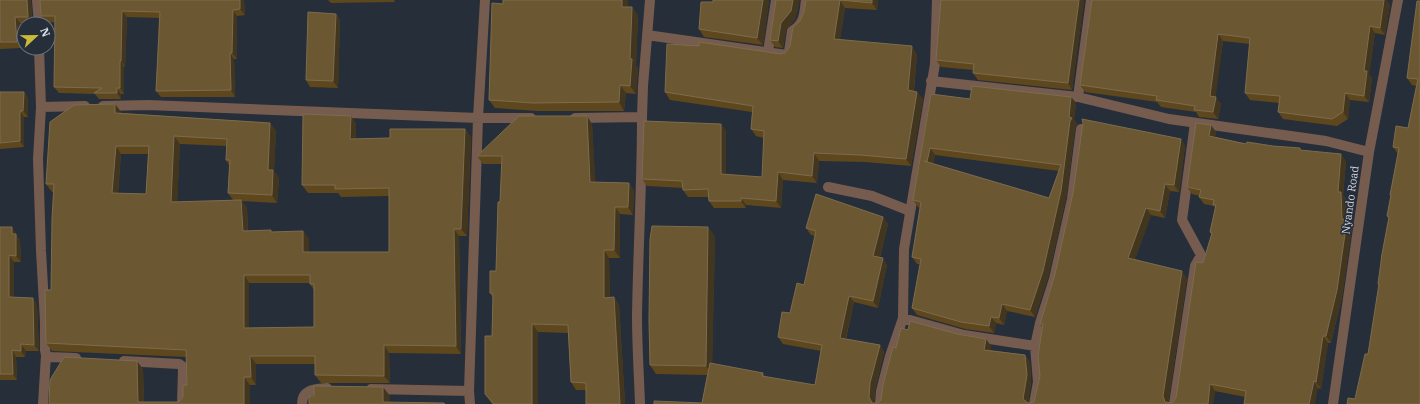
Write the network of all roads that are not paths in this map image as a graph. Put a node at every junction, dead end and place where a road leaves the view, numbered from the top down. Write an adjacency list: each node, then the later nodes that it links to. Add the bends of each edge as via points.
1 (37, 0): 9 (street)
2 (485, 0): 16 (street)
3 (650, 0): 10 (street)
4 (776, 0): 11 (street)
5 (806, 0): 11 (street, via 800,26 792,31 789,52 786,55)
6 (937, 0): 13 (street, via 935,64)
7 (1091, 0): 14 (street)
8 (1398, 0): 22 (street, Nyando Road)
9 (38, 16)
10 (647, 35): 11 (street); 19 (street)
11 (768, 52)
12 (39, 56): 15 (street)
13 (931, 81): 14 (street); 24 (street)
14 (1078, 97): 20 (street)
15 (41, 107): 16 (street, via 148,105); 27 (street, via 38,159)
16 (478, 118): 17 (street); 32 (street)
17 (542, 118)
18 (566, 118): 19 (street)
19 (642, 118): 37 (street, via 637,316)
20 (1195, 123): 22 (street, via 1326,141); 40 (street, via 1182,220 1201,255 1195,266)
21 (1082, 129): 26 (street, via 1072,199 1054,279)
22 (1369, 152): 41 (street, Nyando Road)
23 (828, 187): 24 (street, via 872,196)
24 (910, 211): 25 (street, via 904,249)
25 (903, 318): 26 (street, via 964,335); 38 (street, via 890,356)
26 (1035, 346): 39 (street, via 1038,382)
27 (46, 355): 28 (street); 33 (street)
28 (88, 359)
29 (111, 360): 34 (street, via 179,364 183,369)
30 (337, 388): 35 (street, via 307,392 303,396)
31 (360, 389): 32 (street)
32 (469, 391): 36 (street)
33 (43, 404)
34 (182, 404)
35 (302, 404)
36 (470, 404)
37 (640, 404)
38 (880, 404)
39 (1034, 404)
40 (1174, 404)
41 (1333, 404)

